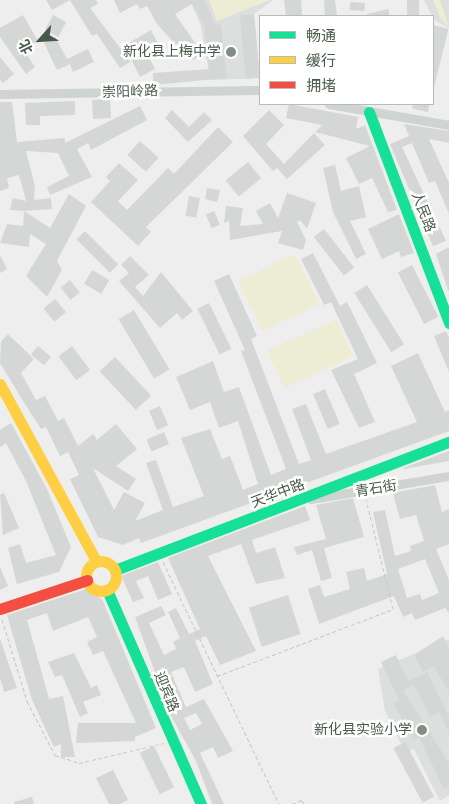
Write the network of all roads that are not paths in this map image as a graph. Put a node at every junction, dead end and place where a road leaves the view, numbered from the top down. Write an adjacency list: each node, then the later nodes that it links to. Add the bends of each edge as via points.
1 (259, 90): 2 (street, 崇阳岭路)
2 (0, 94)
3 (334, 105): 4 (street)
4 (369, 112): 5 (street); 6 (street, 人民路)
5 (449, 125)
6 (449, 322)
7 (0, 384): 11 (street)
8 (449, 442): 10 (street, 天华中路)
9 (449, 476): 10 (street, 青石街)
10 (304, 500): 12 (street, 天华中路)
11 (96, 561): 12 (street, via 106,561); 13 (street, via 88,568)
12 (115, 570): 14 (street, via 116,581)
13 (87, 580): 14 (street, via 95,589); 15 (street)
14 (107, 590): 16 (street, 迎宾路)
15 (0, 610)
16 (201, 804)

